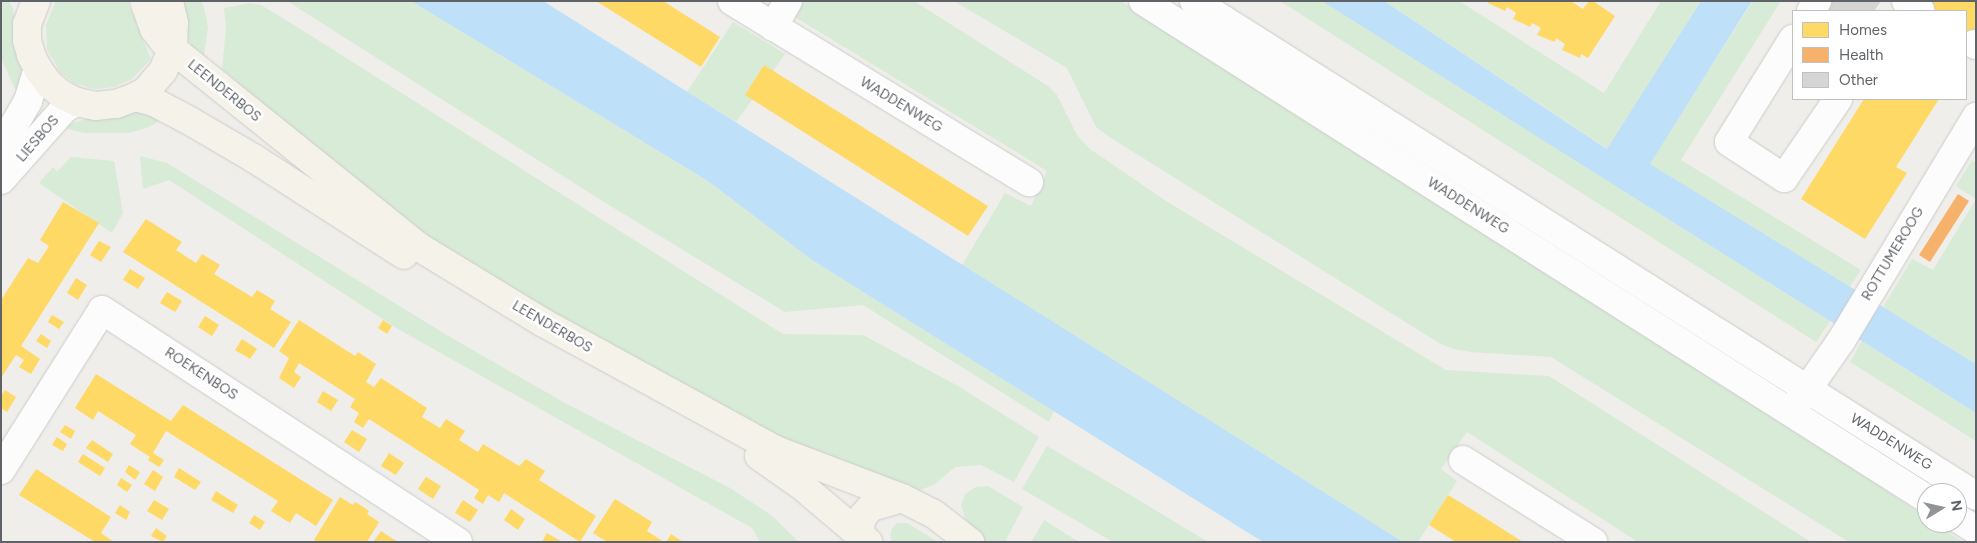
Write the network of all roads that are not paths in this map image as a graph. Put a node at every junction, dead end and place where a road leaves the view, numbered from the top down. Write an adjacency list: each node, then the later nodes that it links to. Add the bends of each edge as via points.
1 (144, 1): 10 (main road, LEENDERBOS, via 154,29)
2 (169, 1): 10 (main road, via 174,23)
3 (732, 1): 8 (street, WADDENWEG)
4 (788, 1): 8 (street)
5 (1143, 1): 20 (street, WADDENWEG)
6 (1194, 1): 19 (street, WADDENWEG)
7 (30, 4): 11 (main road, via 27,40)
8 (773, 27): 18 (street, WADDENWEG)
9 (1792, 42): 13 (street, via 1729,142 1784,178)
10 (173, 48): 12 (main road, via 168,63 155,82); 25 (main road, LEENDERBOS, via 204,77 419,247 542,322 776,450)
11 (38, 69): 14 (main road, via 48,83); 16 (street, LIESBOS, via 28,101)
12 (135, 98): 14 (main road, via 96,106); 26 (main road, LEENDERBOS, via 154,102 190,121 544,341 768,461)
13 (1837, 100)
14 (76, 102): 17 (street, LIESBOS, via 65,108)
15 (1976, 117): 19 (street, ROTTUMEROOG, via 1841,341)
16 (1, 158)
17 (1, 180)
18 (1029, 182)
19 (1807, 389): 20 (street); 24 (street, WADDENWEG)
20 (1792, 411): 23 (street, WADDENWEG)
21 (1463, 460): 29 (street)
22 (1, 470): 28 (street, ROEKENBOS, via 102,310)
23 (1917, 492)
24 (1976, 496)
25 (902, 498): 26 (main road, via 871,508 863,516 860,525); 27 (main road, LEENDERBOS, via 934,514)
26 (865, 539)
27 (969, 541)
28 (458, 542)
29 (1593, 542)

